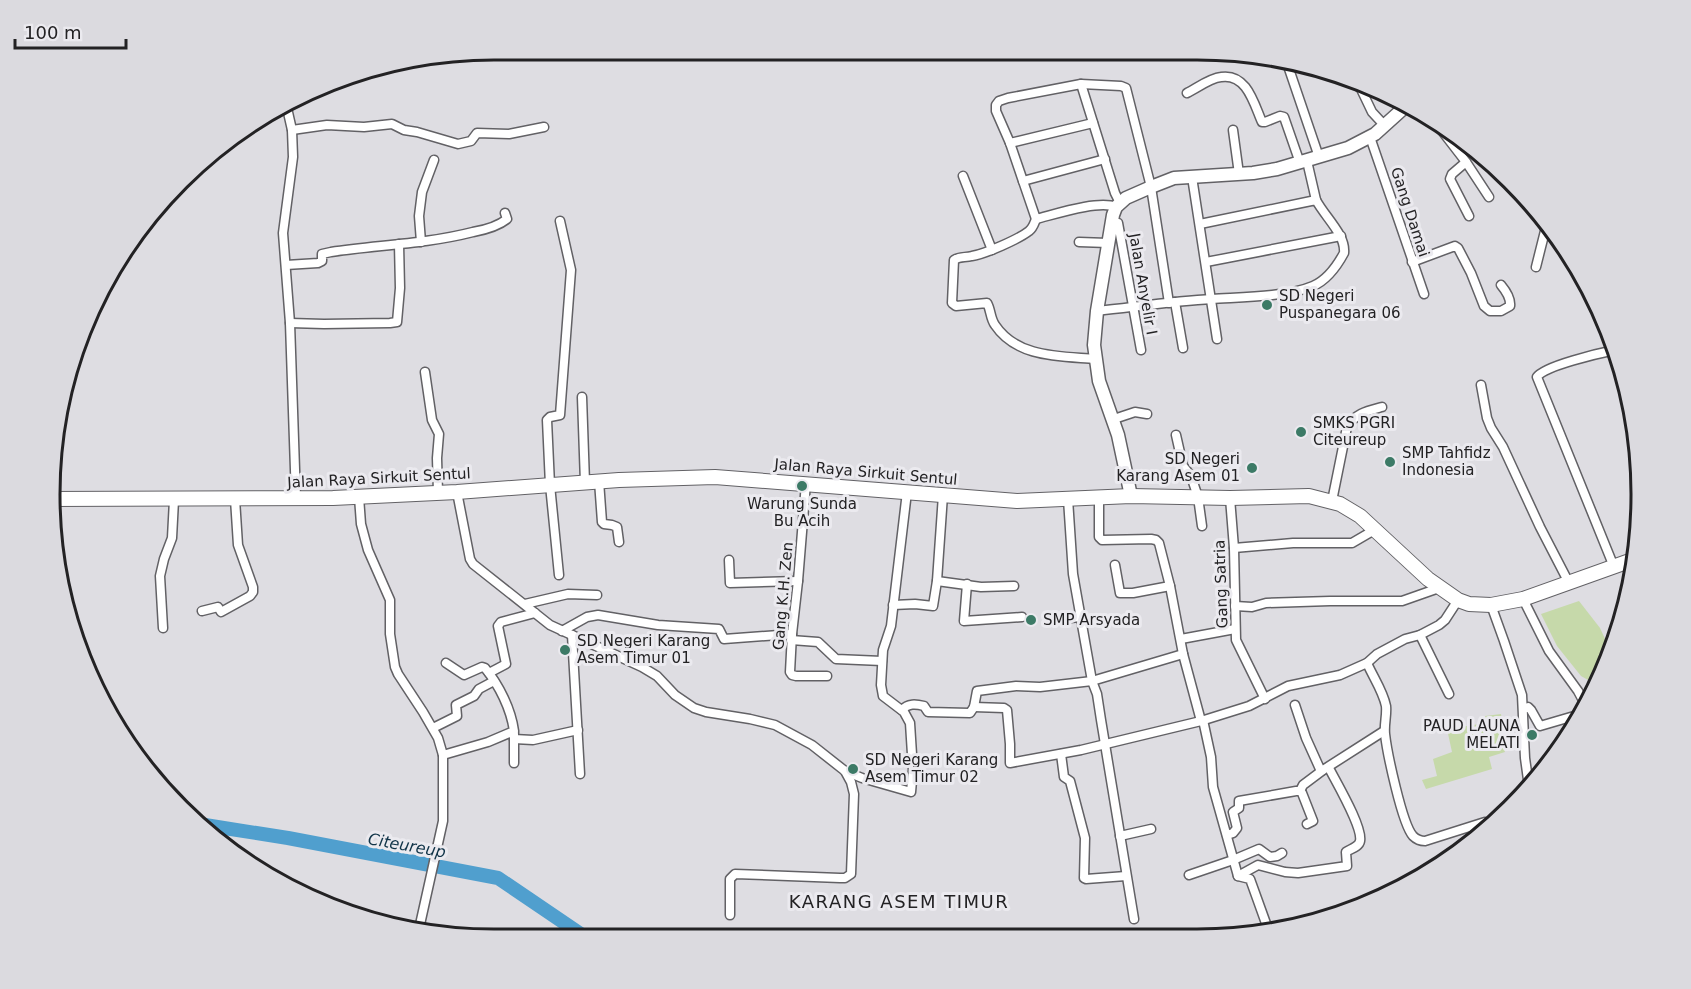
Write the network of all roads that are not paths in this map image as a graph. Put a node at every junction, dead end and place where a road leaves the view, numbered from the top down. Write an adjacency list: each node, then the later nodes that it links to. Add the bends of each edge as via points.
1 (1289, 70): 17 (street)
2 (1081, 84): 7 (street); 13 (street, via 999,101 996,111); 23 (street, via 1126,88)
3 (1187, 93): 17 (street, via 1220,77 1241,83 1262,122 1284,117)
4 (1363, 93): 8 (street, via 1372,112)
5 (1401, 111): 8 (street)
6 (288, 112): 10 (street)
7 (1093, 123): 13 (street); 15 (street)
8 (1385, 126): 12 (street)
9 (544, 127): 10 (street, via 509,134 477,133 471,141 458,144 392,124)
10 (292, 130): 42 (street, via 283,233)
11 (1233, 130): 19 (street)
12 (1370, 137): 17 (street); 41 (street, Gang Damai)
13 (1010, 143): 22 (street)
14 (1451, 143): 18 (street)
15 (1105, 159): 22 (street); 26 (street)
16 (434, 160): 35 (street, via 418,216)
17 (1309, 160): 19 (street); 25 (street)
18 (1466, 162): 24 (street); 28 (street, via 1450,179)
19 (1239, 174): 21 (street)
20 (963, 176): 39 (street)
21 (1192, 177): 23 (street); 32 (street)
22 (1023, 181): 29 (street)
23 (1151, 186): 26 (street); 47 (street)
24 (1489, 197)
25 (1316, 200): 32 (street); 34 (street)
26 (1118, 205): 29 (street, via 1105,204); 37 (street)
27 (505, 213): 35 (street, via 507,219 491,228)
28 (1469, 216)
29 (1036, 219): 39 (street, via 1029,231)
30 (560, 221): 65 (street, via 572,270 560,415 547,420)
31 (1118, 223): 48 (street, Jalan Anyelir I)
32 (1200, 224): 40 (street)
33 (1544, 234): 43 (street)
34 (1341, 236): 40 (street); 46 (street, via 1344,253 1324,280 1311,287)
35 (421, 242): 38 (street)
36 (1079, 242): 37 (street)
37 (1108, 243): 49 (street)
38 (399, 244): 42 (street, via 331,252 322,254 318,263); 50 (street, via 397,322)
39 (992, 250): 55 (street, via 954,260 954,305 987,303 990,318 1002,335 1024,349)
40 (1206, 262): 46 (street)
41 (1412, 262): 44 (street, via 1455,246 1490,311 1510,306); 45 (street, Gang Damai)
42 (286, 265): 50 (street)
43 (1536, 267)
44 (1501, 285)
45 (1424, 294)
46 (1211, 299): 47 (street); 51 (street)
47 (1172, 303): 48 (street); 52 (street)
48 (1133, 307): 49 (street); 53 (street, Jalan Anyelir I)
49 (1097, 311): 55 (street)
50 (290, 323): 77 (street)
51 (1217, 339)
52 (1183, 348)
53 (1141, 350)
54 (1607, 352): 88 (street, via 1572,360 1537,377)
55 (1095, 359): 61 (street)
56 (425, 372): 68 (street, via 432,420 439,434)
57 (1481, 385): 92 (street, via 1491,428)
58 (582, 397): 63 (street)
59 (1382, 407): 80 (street, via 1360,413 1347,427)
60 (1147, 414): 61 (street, via 1135,412)
61 (1114, 418): 70 (street)
62 (1176, 435): 72 (street, via 1183,466)
63 (592, 482): 64 (main road, Jalan Raya Sirkuit Sentul, via 715,477); 65 (main road, Jalan Raya Sirkuit Sentul); 83 (street, via 602,522 617,527)
64 (806, 483): 67 (main road, Jalan Raya Sirkuit Sentul); 91 (street, Gang K.H. Zen)
65 (550, 485): 66 (main road, Jalan Raya Sirkuit Sentul); 89 (street)
66 (457, 492): 68 (main road, Jalan Raya Sirkuit Sentul); 100 (street, via 471,561)
67 (907, 492): 69 (main road, Jalan Raya Sirkuit Sentul); 101 (street)
68 (438, 493): 71 (main road, Jalan Raya Sirkuit Sentul)
69 (943, 495): 78 (main road, Jalan Raya Sirkuit Sentul, via 1017,501); 90 (street)
70 (1131, 496): 72 (main road, Jalan Raya Sirkuit Sentul); 73 (main road, Jalan Raya Sirkuit Sentul)
71 (359, 497): 77 (main road, Jalan Raya Sirkuit Sentul); 133 (street, via 368,550 390,600 395,667)
72 (1198, 497): 74 (main road, Jalan Raya Sirkuit Sentul); 81 (street)
73 (1099, 498): 78 (main road, Jalan Raya Sirkuit Sentul); 95 (street, via 1099,537 1156,540)
74 (1230, 498): 80 (main road, Jalan Raya Sirkuit Sentul, via 1303,495); 84 (street, Gang Satria)
75 (60, 499): 79 (main road, Jalan Raya Sirkuit Sentul)
76 (235, 499): 77 (main road, Jalan Raya Sirkuit Sentul); 79 (main road, Jalan Raya Sirkuit Sentul); 104 (street, via 238,545 253,592 221,612 218,607)
77 (296, 499)
78 (1068, 499): 107 (street, via 1073,574)
79 (174, 500): 109 (street, via 172,538 160,576)
80 (1332, 501): 82 (main road, Jalan Raya Sirkuit Sentul)
81 (1202, 526)
82 (1376, 530): 84 (street, via 1352,543); 96 (main road, Jalan Raya Sirkuit Sentul)
83 (619, 542)
84 (1234, 548): 102 (street, Gang Satria)
85 (729, 561): 91 (street, via 730,583)
86 (1625, 563): 88 (main road, Jalan Raya Sirkuit Sentul)
87 (1114, 565): 95 (street, via 1120,592)
88 (1614, 567): 92 (main road, Jalan Raya Sirkuit Sentul)
89 (559, 575)
90 (937, 580): 93 (street); 101 (street, via 933,606)
91 (798, 581): 114 (street, Gang K.H. Zen)
92 (1569, 583): 98 (main road, Jalan Raya Sirkuit Sentul)
93 (967, 584): 94 (street); 106 (street, via 964,621)
94 (1014, 586)
95 (1170, 586): 115 (street)
96 (1439, 588): 99 (main road, Jalan Raya Sirkuit Sentul); 102 (street, via 1402,601)
97 (597, 596): 100 (street, via 568,594)
98 (1523, 599): 103 (main road, Jalan Raya Sirkuit Sentul); 125 (street, via 1549,651)
99 (1458, 600): 103 (main road, Jalan Raya Sirkuit Sentul); 113 (street, via 1445,620)
100 (525, 604): 105 (street)
101 (893, 606): 117 (street)
102 (1235, 606): 110 (street, Gang Satria)
103 (1491, 606): 129 (street)
104 (202, 611)
105 (535, 613): 111 (street); 120 (street, via 499,624 506,664)
106 (1022, 617)
107 (1081, 617): 108 (street); 123 (street)
108 (1059, 619)
109 (163, 628)
110 (1235, 629): 115 (street); 126 (street, Gang Satria, via 1236,640)
111 (562, 631): 112 (street); 114 (street, via 598,615 658,625 719,628 724,639)
112 (572, 635): 134 (street); 142 (street, via 642,667 694,708 776,725 812,745)
113 (1420, 635): 119 (street, via 1405,639); 124 (street)
114 (792, 637): 117 (street, via 818,642 836,659); 121 (street, Gang K.H. Zen, via 791,675)
115 (1181, 639): 116 (street)
116 (1183, 654): 123 (street); 132 (street)
117 (882, 661): 130 (street, via 881,692)
118 (446, 663): 120 (street, via 464,675 482,667)
119 (1367, 663): 126 (street, via 1330,678 1288,686); 135 (street, via 1386,706)
120 (489, 673): 122 (street)
121 (827, 676)
122 (494, 681): 133 (street, via 456,705 457,716); 136 (street)
123 (1092, 681): 128 (street, via 976,691); 137 (street)
124 (1449, 694)
125 (1581, 697)
126 (1265, 699): 132 (street)
127 (1295, 705): 141 (street, via 1320,769)
128 (974, 707): 130 (street, via 970,713 960,714 928,712 924,706 916,705); 138 (street, via 1007,710 1010,763)
129 (1524, 709): 131 (street, via 1531,710 1540,726); 144 (street)
130 (902, 710): 142 (street, via 911,727 911,792)
131 (1570, 717)
132 (1202, 720): 137 (street); 149 (street, via 1213,787)
133 (433, 728): 139 (street)
134 (578, 730): 136 (street, via 533,740); 143 (street)
135 (1384, 731): 141 (street); 147 (street, via 1397,791 1414,837 1425,841)
136 (514, 735): 139 (street); 140 (street)
137 (1105, 744): 138 (street); 150 (street)
138 (1061, 754): 154 (street, via 1064,777 1070,780 1085,838 1085,879)
139 (443, 755): 158 (street, via 440,841)
140 (514, 763)
141 (1326, 769): 145 (street, via 1303,785); 155 (street, via 1358,825 1360,839 1358,845 1346,852 1347,866 1298,873 1258,865)
142 (845, 771): 156 (street, via 854,795 851,874 845,878 735,874 730,879)
143 (580, 774)
144 (1527, 776)
145 (1300, 792): 146 (street, via 1313,821); 149 (street, via 1239,801 1239,808 1233,812 1237,828)
146 (1307, 824)
147 (1480, 824)
148 (1151, 829): 150 (street)
149 (1227, 835): 152 (street)
150 (1120, 836): 154 (street)
151 (1282, 853): 152 (street, via 1269,856 1260,849)
152 (1233, 860): 153 (street); 155 (street)
153 (1189, 874)
154 (1126, 876): 157 (street)
155 (1238, 876): 159 (street, via 1250,879)
156 (730, 915)
157 (1134, 918)
158 (420, 922)
159 (1266, 923)

